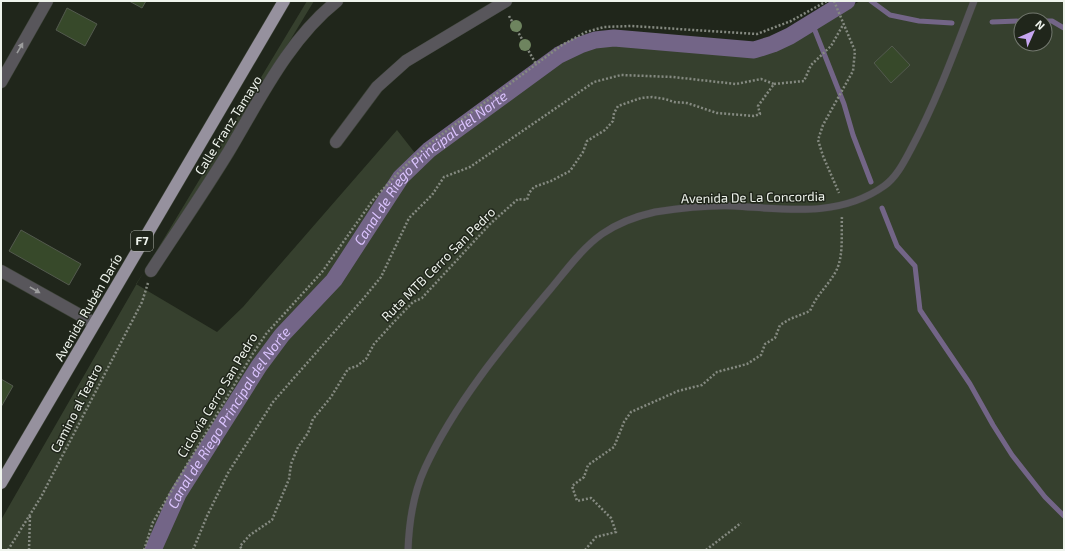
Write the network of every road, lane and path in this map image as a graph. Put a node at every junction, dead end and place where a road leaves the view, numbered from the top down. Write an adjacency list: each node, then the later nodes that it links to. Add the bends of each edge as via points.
1 (47, 1): 10 (street, one-way to 1)
2 (284, 1): 16 (highway, Avenida Rubén Darío / F7)
3 (337, 1): 15 (street, Calle Franz Tamayo, via 290,50)
4 (827, 1): 9 (path, Ciclovía Cerro San Pedro, via 791,21 757,34 631,26 604,27 586,32 562,45)
5 (834, 1): 8 (path)
6 (974, 1): 13 (lane, Avenida De La Concordia, via 930,111 902,165 886,185 868,196)
7 (503, 2): 9 (path); 12 (street, via 406,61 377,87)
8 (843, 24): 11 (path, via 831,46 811,65 804,81); 13 (path, via 855,51 853,71 823,125 818,140)
9 (536, 64): 22 (path, Ciclovía Cerro San Pedro, via 425,147 373,200 322,272 266,334 252,355 153,522)
10 (1, 82)
11 (774, 84): 23 (path, via 761,79 736,84 674,77 621,75 594,82 470,167 444,177 432,195 409,218 380,277 274,402 228,473); 24 (path, Ruta MTB Cerro San Pedro, via 758,106 760,114 754,116 717,113 687,103 652,97 618,106 613,121 605,130 587,141 570,171 534,187 527,200 518,199 490,224 422,298 413,302 392,323 374,344 366,359 348,369 331,397 312,419 308,434 298,447 291,464 289,479 272,520 250,535 240,546)
12 (336, 142)
13 (842, 205): 25 (lane, Avenida De La Concordia, via 801,210 732,206 687,208 646,215 624,222 602,234 580,254 522,323 449,420 414,496); 26 (path, via 841,256 836,271 814,300 810,310 780,325 775,338 765,344 762,355 747,364 717,372 702,385 678,391 631,412 614,447 588,466 584,477 572,486 577,501 591,498 611,518 616,532 596,537)
14 (1, 271): 16 (street, one-way to 16)
15 (151, 271): 18 (path, Camino al Teatro, via 142,302)
16 (94, 323): 17 (highway, Avenida Rubén Darío / F7)
17 (1, 482)
18 (30, 515): 20 (path, Camino al Teatro); 21 (path)
19 (741, 523): 27 (path)
20 (8, 550)
21 (29, 550)
22 (144, 550)
23 (193, 550)
24 (242, 550)
25 (408, 550)
26 (585, 550)
27 (706, 550)

